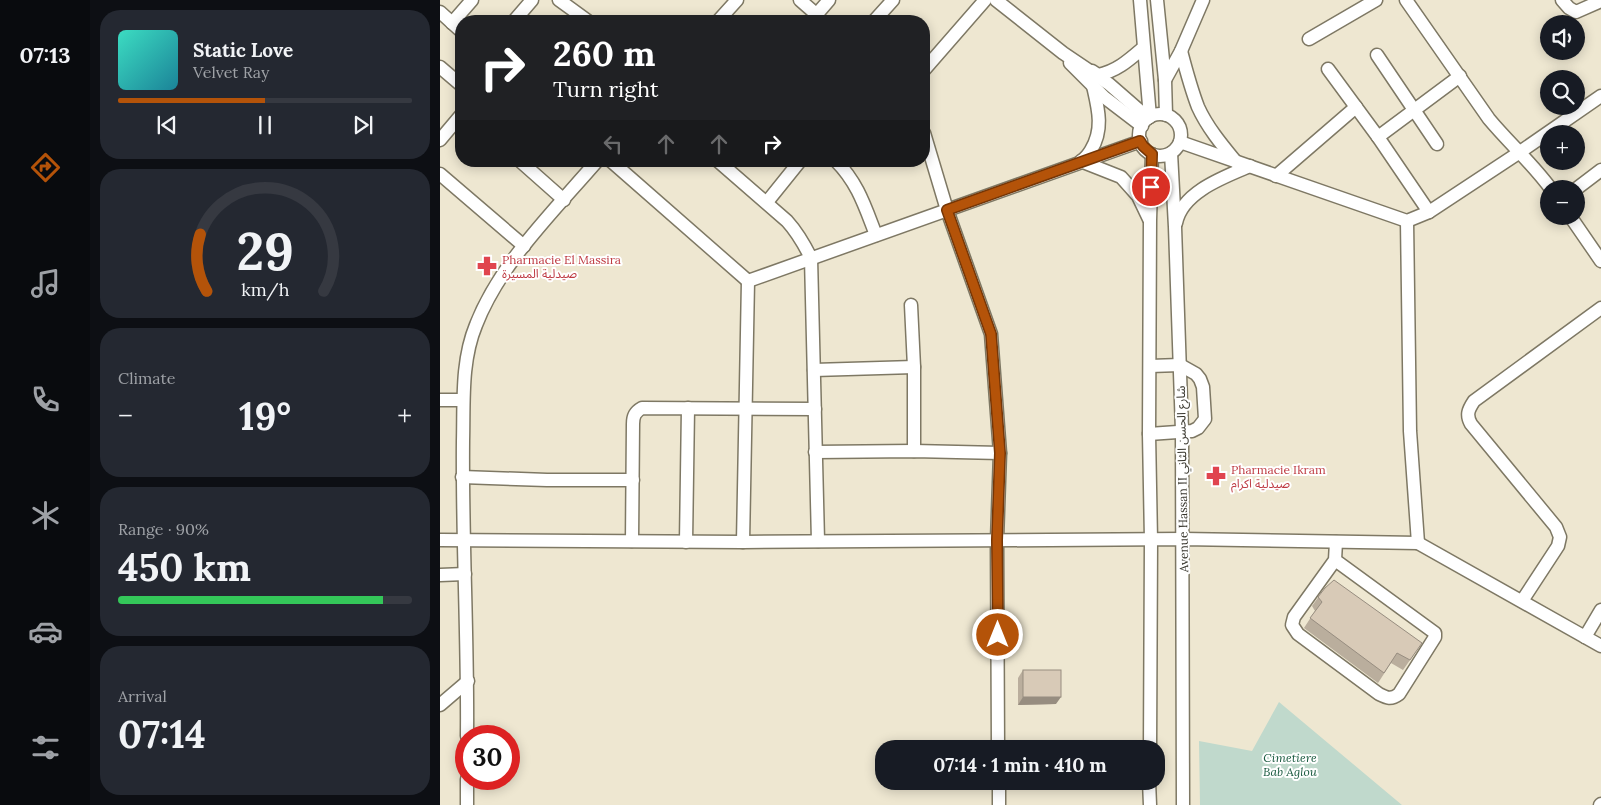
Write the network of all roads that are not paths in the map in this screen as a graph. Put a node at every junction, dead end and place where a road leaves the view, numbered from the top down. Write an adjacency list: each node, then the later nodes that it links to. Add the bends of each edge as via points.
1 (472, 0): 18 (street)
2 (532, 0): 19 (street)
3 (560, 0): 20 (street)
4 (800, 0): 22 (street)
5 (829, 0): 23 (street)
6 (893, 0): 24 (street)
7 (985, 0): 31 (street)
8 (996, 0): 29 (street)
9 (1140, 0): 27 (street)
10 (1157, 0): 37 (street)
11 (1203, 0): 28 (street)
12 (1376, 0): 26 (street)
13 (1562, 0): 14 (street, via 1576,12)
14 (1601, 1)
15 (730, 2): 21 (street)
16 (1411, 2): 35 (street)
17 (440, 12): 25 (street)
18 (464, 15)
19 (519, 15)
20 (580, 15)
21 (722, 15)
22 (812, 15)
23 (816, 15)
24 (879, 15)
25 (455, 25)
26 (1310, 40)
27 (1144, 48): 34 (street, via 1124,65 1108,72 1098,75); 44 (street)
28 (1181, 51): 37 (street); 54 (street, via 1199,108)
29 (1063, 53): 34 (street); 38 (street)
30 (1377, 55): 41 (street)
31 (930, 63)
32 (440, 67): 36 (street)
33 (1328, 68): 40 (street)
34 (1091, 70): 44 (street)
35 (1460, 76): 41 (street); 51 (street, via 1489,119)
36 (455, 80)
37 (1164, 80): 42 (street)
38 (1092, 86): 44 (street); 55 (street, via 1099,111 1099,132 1086,158)
39 (1601, 96): 51 (street)
40 (1356, 107): 45 (street); 64 (street)
41 (1414, 112): 45 (street); 49 (street)
42 (1166, 115): 44 (street, via 1158,114); 48 (street, via 1180,128)
43 (455, 121): 46 (street)
44 (1147, 121): 47 (street)
45 (1378, 137): 72 (street)
46 (440, 140)
47 (1140, 141): 53 (street); 55 (street)
48 (1180, 142): 50 (street); 54 (street)
49 (1437, 144)
50 (1171, 152): 53 (street, via 1162,156); 76 (street, Avenue Hassan II شارع الحسن الثاني)
51 (1520, 152): 66 (street); 72 (street)
52 (930, 153): 71 (street)
53 (1152, 154): 73 (street)
54 (1236, 162): 56 (street)
55 (1079, 163): 71 (street); 73 (street, via 1120,177 1138,196)
56 (1250, 166): 64 (street); 76 (street, via 1194,196 1178,214)
57 (527, 167): 69 (street)
58 (592, 167): 69 (street)
59 (618, 167): 81 (street)
60 (725, 167): 70 (street)
61 (795, 167): 70 (street)
62 (842, 167): 77 (street, via 854,183)
63 (1601, 170): 67 (street)
64 (1276, 176): 74 (street)
65 (445, 178): 68 (street); 78 (street)
66 (1544, 180)
67 (1585, 182)
68 (440, 192)
69 (564, 200): 78 (street)
70 (766, 202): 79 (street, via 796,232)
71 (947, 210): 77 (street); 97 (street, via 991,334)
72 (1429, 212): 74 (street)
73 (1150, 220): 85 (street)
74 (1407, 221): 110 (street, via 1410,431)
75 (1576, 225): 80 (street)
76 (1175, 228): 84 (street, Avenue Hassan II شارع الحسن الثاني)
77 (876, 235): 79 (street)
78 (524, 246): 89 (street, via 503,273 475,326 467,352)
79 (811, 258): 81 (street); 87 (street)
80 (1601, 261)
81 (748, 281): 91 (street)
82 (912, 306): 86 (street)
83 (1601, 308): 114 (street, via 1474,401 1469,408 1467,417 1471,424 1556,527 1560,537 1558,546)
84 (1180, 365): 85 (street); 93 (street, Avenue Hassan II شارع الحسن الثاني); 93 (street, via 1196,374 1202,382 1205,419 1198,428)
85 (1150, 366): 94 (street)
86 (914, 367): 87 (street); 95 (street)
87 (814, 370): 92 (street)
88 (440, 400): 89 (street)
89 (463, 400): 98 (street)
90 (688, 408): 91 (street); 99 (street, via 642,408 635,414 632,424); 107 (street)
91 (746, 408): 92 (street); 108 (street)
92 (814, 409): 96 (street)
93 (1182, 431): 94 (street); 100 (street, Avenue Hassan II شارع الحسن الثاني)
94 (1149, 434): 104 (street)
95 (914, 451): 96 (street); 97 (street)
96 (815, 452): 106 (street)
97 (1000, 453): 103 (street)
98 (462, 477): 99 (street); 102 (street)
99 (633, 480): 105 (street)
100 (1183, 539): 104 (street); 109 (street); 129 (street, Avenue Hassan II شارع الحسن الثاني)
101 (440, 540): 102 (street)
102 (464, 540): 105 (street); 112 (street)
103 (997, 540): 104 (street); 106 (street); 121 (street)
104 (1151, 540): 122 (street)
105 (632, 541): 107 (street)
106 (818, 541): 108 (street)
107 (686, 542): 108 (street)
108 (743, 542)
109 (1336, 542): 110 (street); 111 (street)
110 (1418, 543): 114 (street)
111 (1335, 560): 111 (street, via 1435,633 1399,694 1394,697 1379,694 1298,634 1292,625 1294,617)
112 (465, 574): 113 (street); 118 (street)
113 (440, 575)
114 (1522, 601): 116 (street)
115 (1601, 610): 116 (street)
116 (1585, 637): 117 (street)
117 (1601, 646)
118 (468, 681): 119 (street); 120 (street)
119 (440, 705)
120 (467, 725)
121 (998, 740)
122 (1150, 740)
123 (467, 790): 126 (street)
124 (999, 790): 127 (street)
125 (1150, 790): 128 (street)
126 (466, 805)
127 (999, 805)
128 (1150, 805)
129 (1183, 805)

